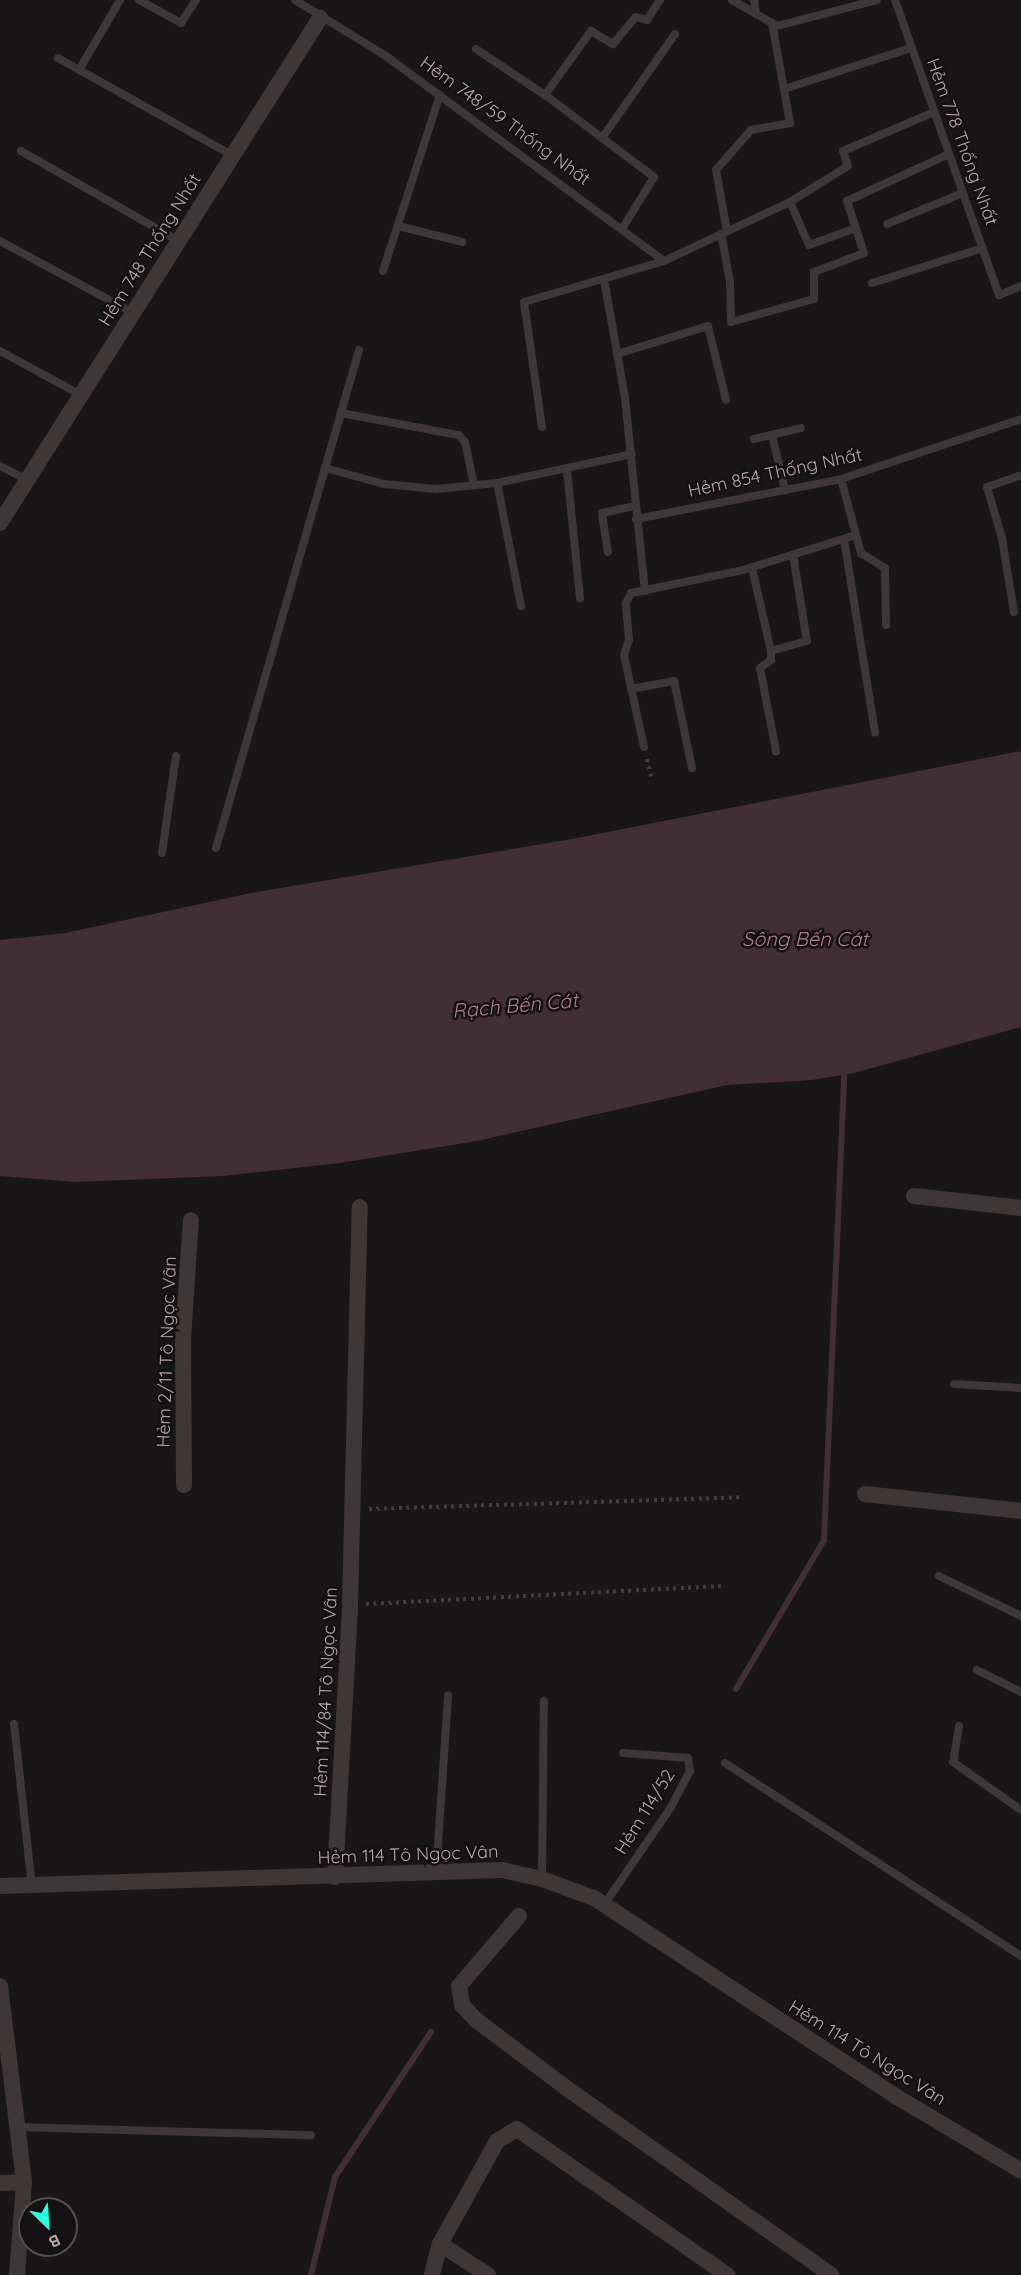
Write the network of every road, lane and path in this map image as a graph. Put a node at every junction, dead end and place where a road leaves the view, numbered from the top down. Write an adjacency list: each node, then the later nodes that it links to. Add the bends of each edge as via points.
1 (120, 0): 17 (lane)
2 (139, 0): 3 (lane, via 181,23)
3 (196, 0)
4 (295, 0): 10 (lane, Hẻm 748/59 Thống Nhất)
5 (660, 0): 20 (lane, via 647,20 636,17 613,44 591,31)
6 (732, 0): 11 (lane)
7 (754, 0): 11 (lane)
8 (877, 0): 12 (lane, via 777,26)
9 (895, 0): 14 (lane, Hẻm 778 Thống Nhất)
10 (311, 8): 19 (lane, Hẻm 748/59 Thống Nhất); 25 (street, Hẻm 748 Thống Nhất)
11 (756, 14): 12 (lane)
12 (772, 23): 18 (lane)
13 (675, 34): 22 (lane)
14 (911, 48): 18 (lane); 21 (lane, Hẻm 778 Thống Nhất)
15 (477, 49): 20 (lane)
16 (58, 58): 17 (lane)
17 (80, 70): 25 (lane)
18 (784, 89): 32 (lane, via 790,123 751,130 716,170)
19 (440, 95): 29 (lane); 31 (lane, Hẻm 748/59 Thống Nhất)
20 (545, 95): 22 (lane)
21 (934, 112): 24 (lane, Hẻm 778 Thống Nhất); 27 (lane, via 843,151 848,166)
22 (602, 138): 31 (lane, via 654,177)
23 (21, 151): 34 (lane)
24 (949, 154): 26 (lane, Hẻm 778 Thống Nhất); 30 (lane, via 847,201)
25 (233, 156): 34 (street, Hẻm 748 Thống Nhất)
26 (963, 193): 28 (lane); 36 (lane, Hẻm 778 Thống Nhất)
27 (790, 202): 30 (lane, via 809,244); 32 (lane)
28 (887, 224)
29 (398, 226): 35 (lane); 38 (lane)
30 (855, 228): 32 (lane, via 864,253 814,272 814,299 731,322)
31 (622, 229): 37 (lane, Hẻm 748/59 Thống Nhất)
32 (724, 233): 37 (lane)
33 (0, 241): 42 (lane)
34 (179, 241): 42 (street, Hẻm 748 Thống Nhất)
35 (462, 242)
36 (983, 248): 40 (lane); 41 (lane, Hẻm 778 Thống Nhất, via 999,295)
37 (664, 261): 39 (lane)
38 (383, 271)
39 (604, 279): 45 (lane); 50 (lane, via 524,302)
40 (872, 283)
41 (1021, 286)
42 (133, 314): 46 (street, Hẻm 748 Thống Nhất)
43 (359, 350): 48 (lane)
44 (0, 351): 46 (lane)
45 (616, 354): 47 (lane, via 708,326); 54 (lane)
46 (81, 395): 60 (street, Hẻm 748 Thống Nhất)
47 (726, 399)
48 (341, 412): 56 (lane); 62 (lane, via 459,435 465,442)
49 (1021, 418): 59 (lane, Hẻm 854 Thống Nhất)
50 (542, 427)
51 (801, 428): 52 (lane)
52 (772, 435): 53 (lane); 63 (lane)
53 (754, 439)
54 (632, 454): 57 (lane); 64 (lane)
55 (0, 466): 60 (lane)
56 (325, 468): 62 (lane, via 394,485 436,489); 84 (lane)
57 (567, 470): 61 (lane); 73 (lane)
58 (1021, 475): 75 (lane, via 987,487 1002,538)
59 (841, 479): 63 (lane, Hẻm 854 Thống Nhất); 67 (lane)
60 (27, 480): 66 (street, Hẻm 748 Thống Nhất)
61 (497, 483): 62 (lane); 74 (lane)
62 (474, 485)
63 (785, 490): 65 (lane, Hẻm 854 Thống Nhất)
64 (635, 506): 65 (lane); 69 (lane, via 602,513)
65 (636, 519): 72 (lane)
66 (0, 523)
67 (856, 535): 68 (lane); 76 (lane, via 861,553 885,568)
68 (844, 539): 70 (lane); 79 (lane)
69 (608, 552)
70 (793, 555): 71 (lane); 77 (lane, via 807,641)
71 (752, 568): 72 (lane); 77 (lane)
72 (645, 591): 78 (lane, via 632,593 626,603 629,640 624,655)
73 (580, 598)
74 (521, 606)
75 (1014, 612)
76 (885, 625)
77 (771, 651): 81 (lane, via 771,660 760,668)
78 (632, 689): 80 (lane); 83 (lane, via 674,681)
79 (875, 733)
80 (644, 747)
81 (776, 751)
82 (176, 756): 85 (lane)
83 (692, 768)
84 (216, 848)
85 (162, 853)
86 (914, 1196): 88 (street)
87 (360, 1207): 95 (street, Hẻm 114/84 Tô Ngọc Vân)
88 (1021, 1208)
89 (191, 1220): 92 (street, Hẻm 2/11 Tô Ngọc Vân, via 183,1339)
90 (954, 1384): 91 (lane)
91 (1021, 1388)
92 (184, 1485)
93 (865, 1494): 96 (street)
94 (742, 1497): 95 (path)
95 (353, 1509): 99 (street, Hẻm 114/84 Tô Ngọc Vân)
96 (1021, 1511)
97 (939, 1576): 100 (lane)
98 (723, 1586): 99 (path)
99 (350, 1605): 111 (street, Hẻm 114/84 Tô Ngọc Vân)
100 (1021, 1616)
101 (977, 1670): 102 (lane)
102 (1021, 1692)
103 (448, 1695): 110 (lane)
104 (544, 1701): 112 (lane)
105 (14, 1724): 114 (lane)
106 (959, 1726): 109 (lane, via 954,1761)
107 (623, 1753): 115 (lane, Hẻm 114/52, via 688,1758 690,1771 671,1807)
108 (725, 1763): 117 (lane)
109 (1021, 1810)
110 (436, 1873): 111 (street, Hẻm 114 Tô Ngọc Vân); 112 (street, Hẻm 114 Tô Ngọc Vân, via 502,1870)
111 (335, 1877): 114 (street, Hẻm 114 Tô Ngọc Vân)
112 (542, 1879): 115 (street, Hẻm 114 Tô Ngọc Vân)
113 (0, 1886): 114 (street, Hẻm 114 Tô Ngọc Vân)
114 (32, 1886)
115 (603, 1905): 121 (street, Hẻm 114 Tô Ngọc Vân, via 897,2097)
116 (519, 1916): 129 (street, via 459,1986 462,2005 476,2020 572,2092)
117 (1021, 1956)
118 (0, 1986): 119 (street)
119 (17, 2127): 120 (lane); 122 (street)
120 (311, 2135)
121 (1021, 2170)
122 (24, 2182): 123 (street); 125 (street)
123 (0, 2183)
124 (440, 2244): 126 (street); 127 (street); 128 (street, via 497,2141 517,2129)
125 (17, 2275)
126 (432, 2275)
127 (488, 2275)
128 (727, 2275)
129 (831, 2275)

